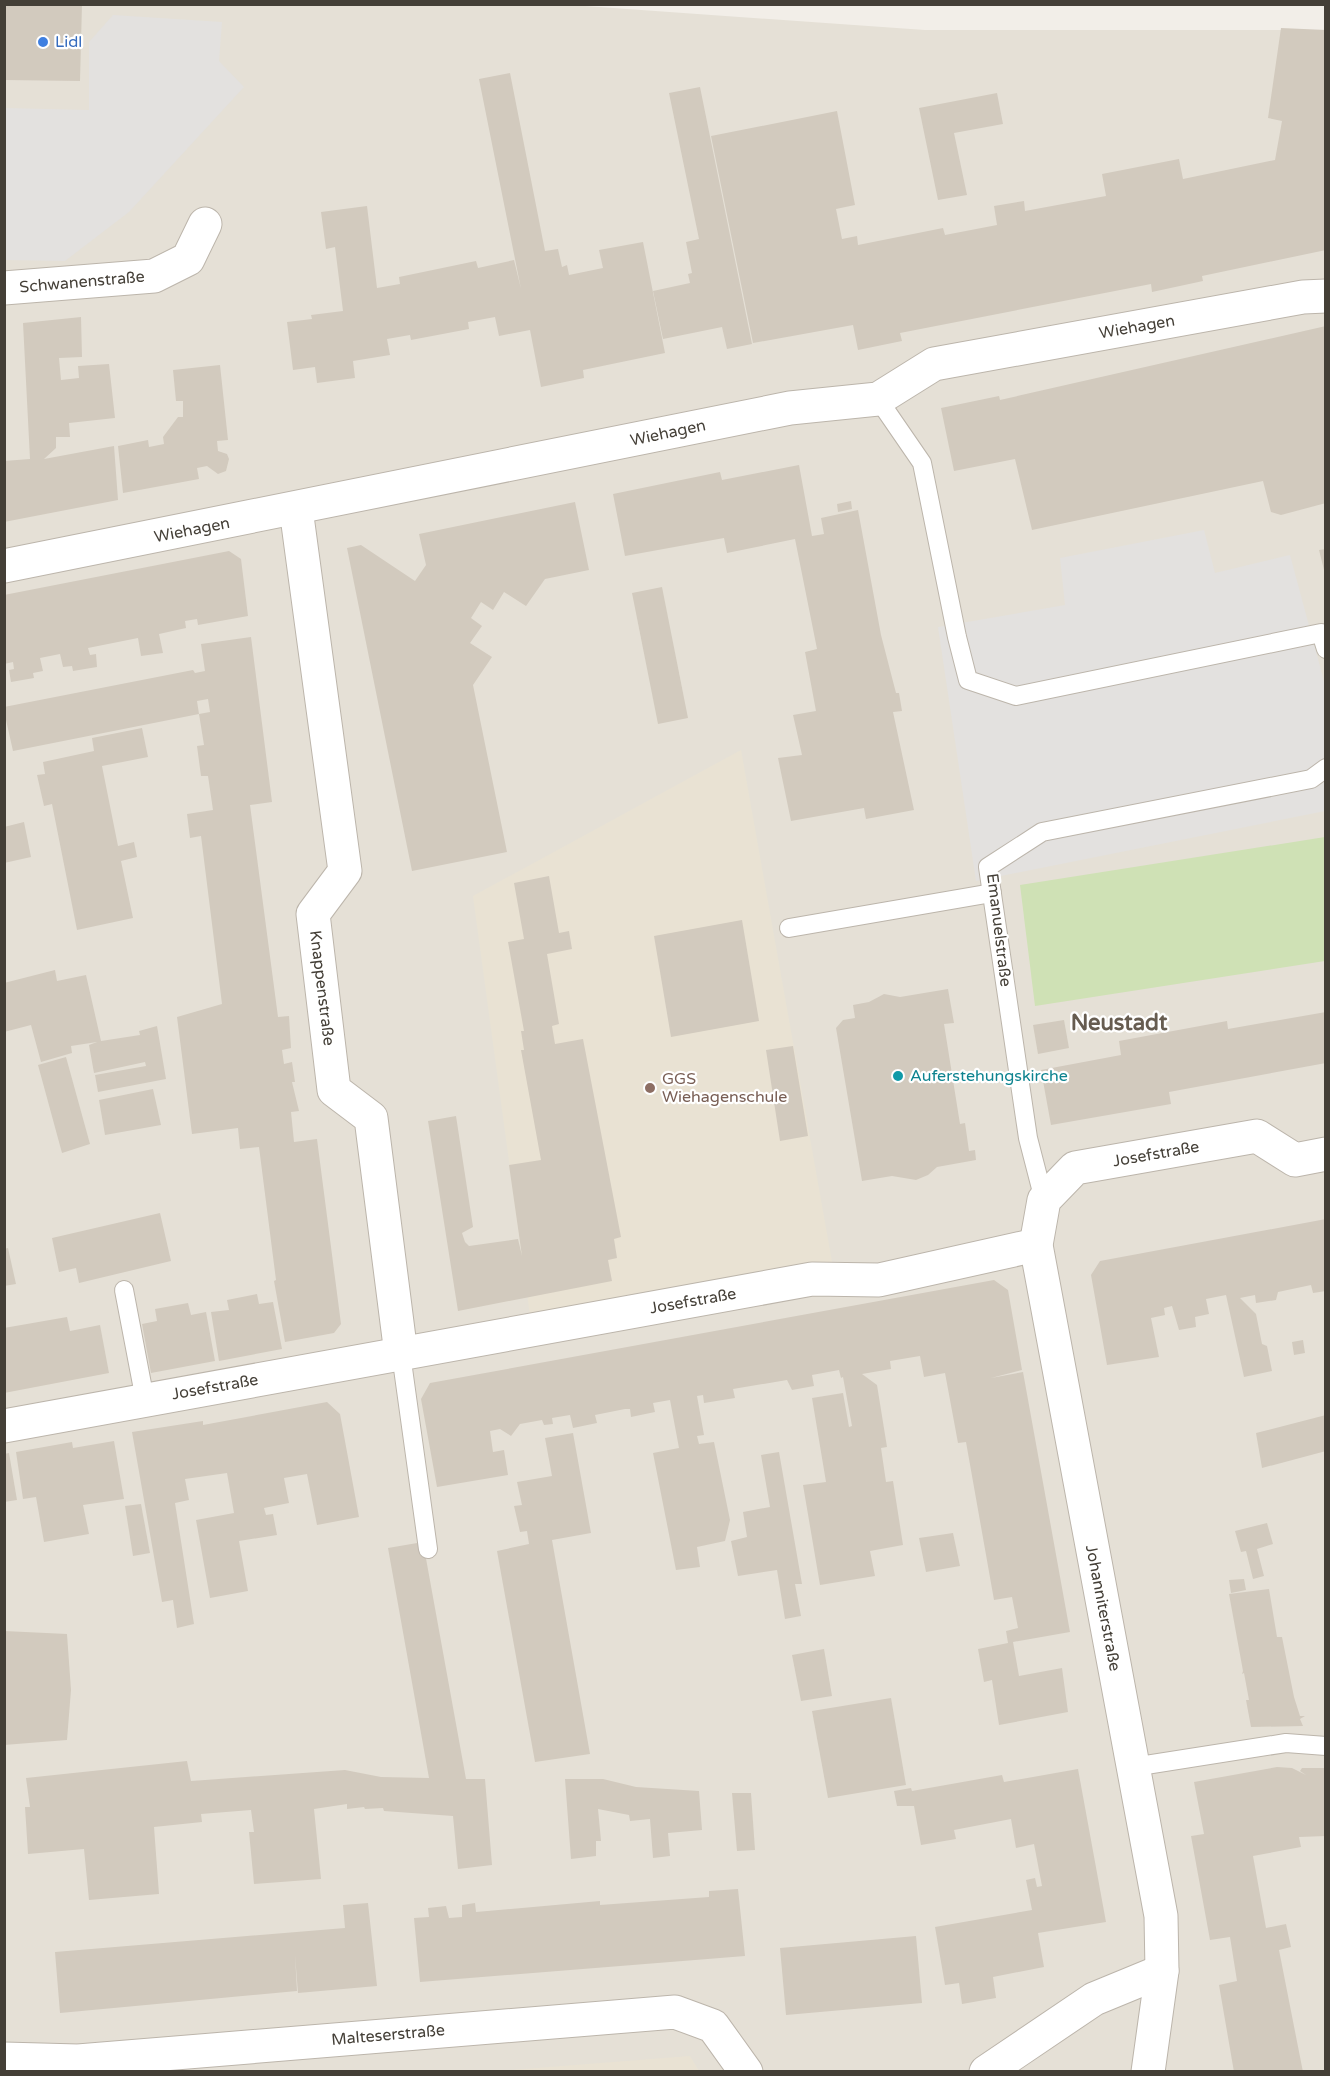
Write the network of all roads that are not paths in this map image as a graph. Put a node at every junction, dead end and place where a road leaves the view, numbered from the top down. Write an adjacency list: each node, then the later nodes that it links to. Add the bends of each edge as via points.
1 (205, 224): 2 (street, Schwanenstraße, via 188,259 154,276)
2 (4, 288)
3 (1326, 296): 4 (street, Wiehagen, via 934,364)
4 (878, 399): 5 (street, Wiehagen, via 790,408); 7 (lane, via 922,463 968,680 1016,696 1321,633)
5 (296, 509): 6 (street, Wiehagen); 15 (street, Knappenstraße, via 345,872 313,914 334,1090 371,1118)
6 (4, 566)
7 (1326, 649)
8 (1326, 768): 9 (lane, Emanuelstraße, via 1311,778 1042,832 988,867)
9 (992, 893): 10 (lane); 12 (lane, Emanuelstraße, via 1028,1138)
10 (789, 928)
11 (1326, 1154): 12 (street, Josefstraße, via 1295,1160 1257,1136 1075,1168)
12 (1044, 1200): 13 (street)
13 (1036, 1245): 15 (street, Josefstraße, via 879,1280 812,1279); 20 (street, Johanniterstraße)
14 (124, 1290): 16 (lane)
15 (400, 1354): 16 (street, Josefstraße); 18 (lane)
16 (145, 1400): 17 (street, Josefstraße)
17 (4, 1426)
18 (428, 1549)
19 (1326, 1746): 20 (lane, via 1287,1743)
20 (1133, 1767): 21 (street, Johanniterstraße, via 1161,1916)
21 (1162, 1971): 24 (street, via 1094,1999); 25 (street, Johanniterstraße)
22 (4, 2059): 23 (street, Malteserstraße, via 78,2061 675,2012 713,2026)
23 (746, 2072)
24 (986, 2072)
25 (1148, 2072)

